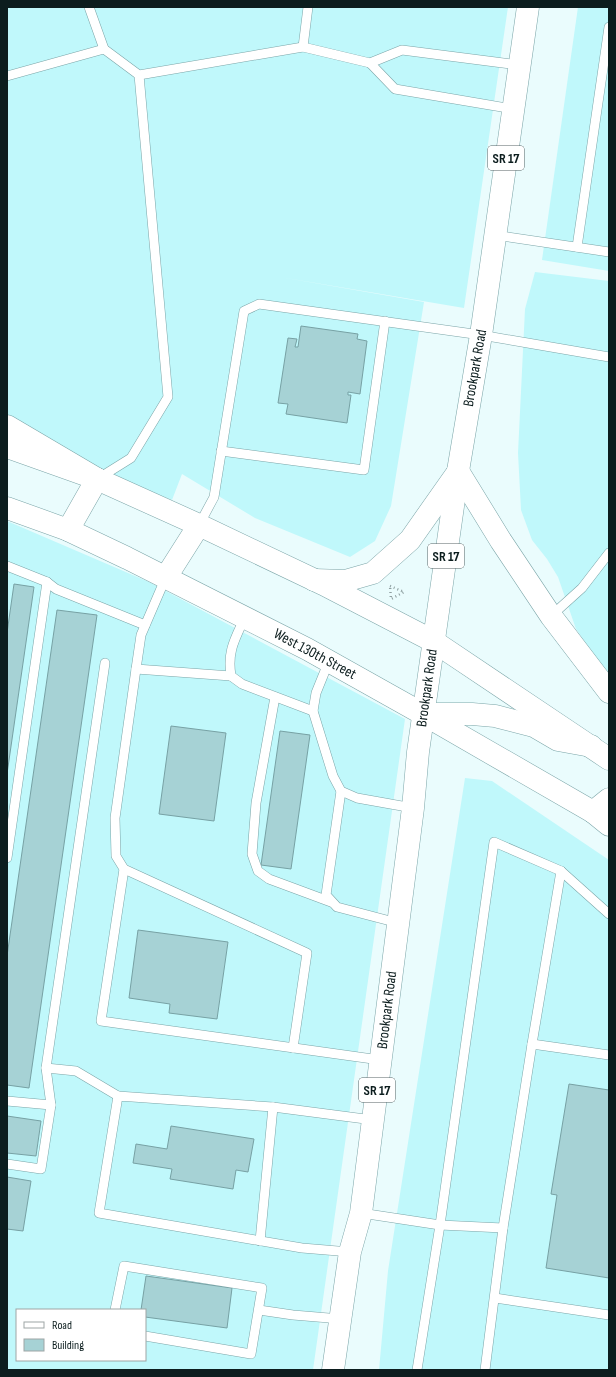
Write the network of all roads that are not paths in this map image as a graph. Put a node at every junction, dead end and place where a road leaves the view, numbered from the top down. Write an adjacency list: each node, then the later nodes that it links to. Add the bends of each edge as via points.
1 (89, 7): 6 (lane)
2 (308, 7): 5 (lane)
3 (528, 7): 8 (main road, Brookpark Road / SR 17)
4 (609, 27): 13 (lane)
5 (303, 47): 7 (lane); 9 (lane)
6 (104, 49): 9 (lane); 10 (lane)
7 (370, 62): 8 (lane, via 402,50); 11 (lane, via 395,89)
8 (520, 65): 11 (main road, Brookpark Road / SR 17)
9 (139, 75): 22 (lane, via 168,397 131,458)
10 (7, 76)
11 (513, 109): 12 (main road, Brookpark Road / SR 17)
12 (495, 235): 13 (lane); 16 (main road, Brookpark Road / SR 17)
13 (577, 247): 14 (lane)
14 (609, 252)
15 (385, 321): 16 (lane); 20 (lane, via 259,304 244,310); 20 (lane, via 364,470)
16 (481, 335): 17 (lane); 21 (main road, Brookpark Road / SR 17)
17 (609, 358)
18 (7, 426): 22 (main road)
19 (7, 447): 22 (main road)
20 (221, 451): 24 (lane, via 214,497)
21 (458, 472): 29 (main road, via 410,540 373,573 345,581); 31 (main road); 34 (main road, Brookpark Road / SR 17)
22 (97, 479): 24 (main road); 25 (main road)
23 (7, 508): 25 (main road, West 130th Street)
24 (199, 525): 28 (main road); 29 (main road)
25 (68, 530): 28 (main road, West 130th Street)
26 (609, 553): 31 (lane, via 582,588)
27 (7, 566): 30 (lane)
28 (166, 577): 32 (main road, West 130th Street); 33 (lane)
29 (314, 580): 34 (main road)
30 (47, 582): 33 (lane, via 56,589); 48 (lane)
31 (551, 616): 39 (main road)
32 (245, 617): 35 (main road, West 130th Street); 38 (lane, via 229,655)
33 (146, 625): 37 (lane)
34 (433, 641): 42 (main road, Brookpark Road / SR 17); 43 (main road)
35 (329, 661): 41 (lane, via 316,693); 42 (main road, West 130th Street)
36 (105, 663): 58 (lane)
37 (136, 669): 38 (lane); 49 (lane, via 115,818 116,856)
38 (230, 676): 40 (lane, via 242,684)
39 (609, 692)
40 (275, 697): 41 (lane); 51 (lane, via 256,803 252,854 258,871 269,880)
41 (313, 711): 45 (lane, via 333,776)
42 (423, 714): 43 (main road, via 495,716 534,726 558,740); 46 (main road, Brookpark Road / SR 17); 47 (main road, West 130th Street)
43 (591, 746): 44 (main road)
44 (609, 759)
45 (341, 791): 46 (lane, via 357,798); 51 (lane, via 326,895)
46 (413, 808): 53 (main road, Brookpark Road / SR 17)
47 (604, 812)
48 (7, 858)
49 (124, 869): 55 (lane, via 307,953); 55 (lane, via 101,1021)
50 (562, 871): 52 (lane); 54 (lane); 66 (lane, via 494,842)
51 (331, 902): 53 (lane, via 337,907)
52 (609, 914)
53 (398, 923): 57 (main road, Brookpark Road / SR 17)
54 (532, 1044): 56 (lane); 67 (lane)
55 (293, 1048): 57 (lane)
56 (609, 1055)
57 (380, 1060): 63 (main road, Brookpark Road / SR 17)
58 (46, 1068): 59 (lane, via 76,1071); 61 (lane)
59 (118, 1096): 62 (lane); 68 (lane, via 99,1213)
60 (7, 1101): 61 (lane)
61 (51, 1105): 64 (lane, via 41,1169)
62 (273, 1107): 63 (lane); 68 (lane)
63 (373, 1120): 65 (main road, Brookpark Road / SR 17)
64 (7, 1164)
65 (361, 1213): 66 (lane); 69 (main road, Brookpark Road / SR 17)
66 (440, 1225): 67 (lane); 77 (lane)
67 (503, 1228): 70 (lane)
68 (260, 1241): 69 (lane)
69 (350, 1252): 74 (main road, Brookpark Road / SR 17)
70 (495, 1298): 73 (lane); 78 (lane)
71 (116, 1309): 72 (lane, via 124,1266 262,1288)
72 (259, 1310): 74 (lane); 75 (lane, via 251,1354)
73 (609, 1315)
74 (341, 1319): 76 (main road, Brookpark Road / SR 17)
75 (146, 1336)
76 (333, 1370)
77 (417, 1370)
78 (485, 1370)

